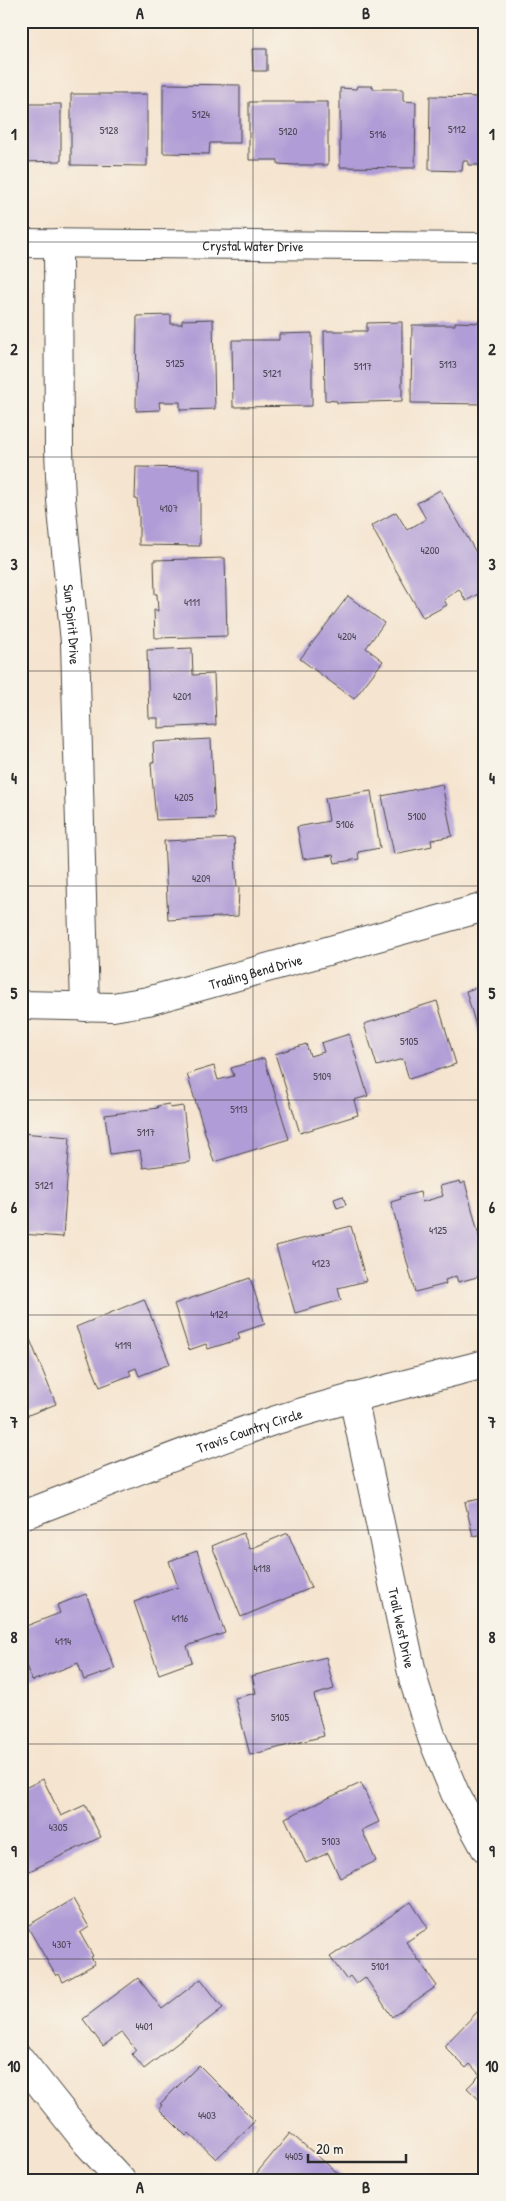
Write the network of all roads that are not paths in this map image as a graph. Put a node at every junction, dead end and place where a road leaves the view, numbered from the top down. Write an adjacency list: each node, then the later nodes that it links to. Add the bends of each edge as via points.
1 (21, 243): 2 (street, Crystal Water Drive)
2 (58, 243): 3 (street, Crystal Water Drive); 6 (street, Sun Spirit Drive, via 61,500 75,642)
3 (485, 247)
4 (485, 907): 6 (street, Trading Bend Drive, via 148,1001 113,1007)
5 (21, 1005): 6 (street, Trading Bend Drive)
6 (85, 1007)
7 (485, 1364): 8 (street, Travis Country Circle)
8 (353, 1397): 9 (street, Travis Country Circle, via 272,1421); 10 (street, Trail West Drive, via 414,1682 455,1794)
9 (21, 1516)
10 (485, 1848)
11 (21, 2060): 12 (street)
12 (121, 2180)

